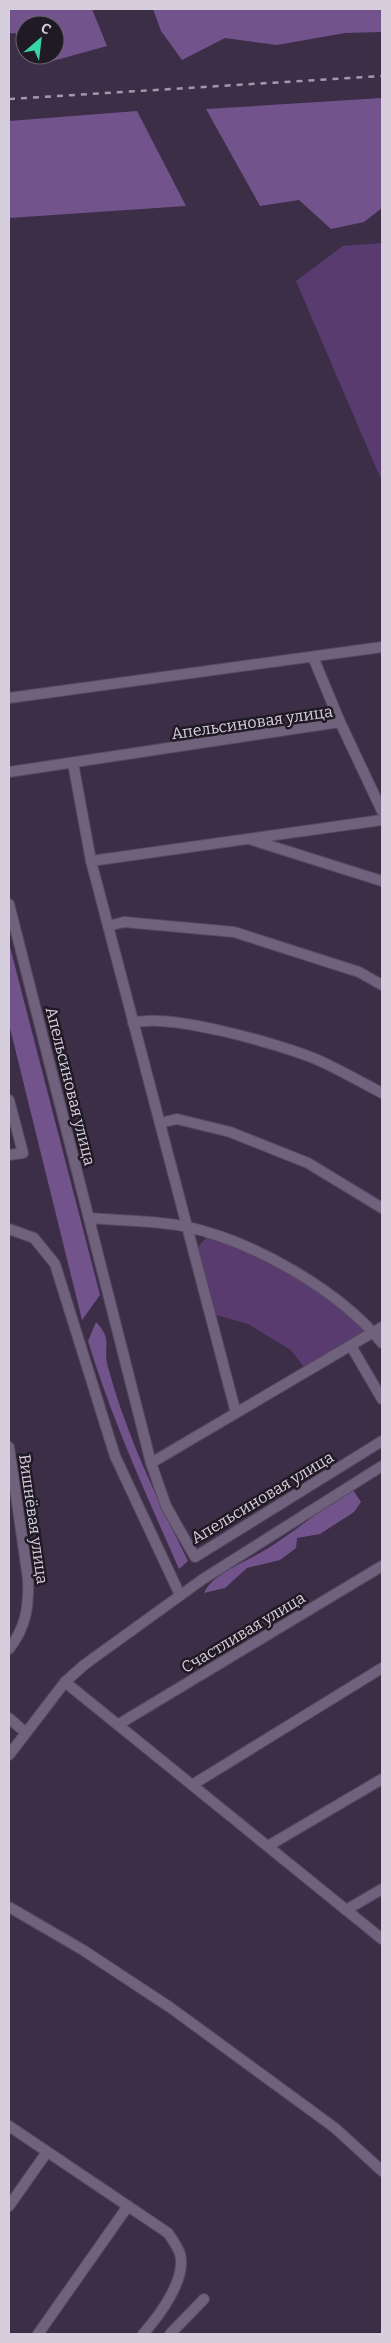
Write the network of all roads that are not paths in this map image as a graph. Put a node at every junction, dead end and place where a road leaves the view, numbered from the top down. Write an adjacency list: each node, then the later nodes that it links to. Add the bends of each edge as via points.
1 (382, 648): 2 (street)
2 (313, 657): 3 (street); 4 (street)
3 (9, 698)
4 (340, 722): 5 (street, Апельсиновая улица); 7 (street, Апельсиновая улица)
5 (72, 764): 6 (street, Апельсиновая улица); 10 (street)
6 (9, 772)
7 (382, 811)
8 (382, 820): 9 (street)
9 (250, 840): 10 (street); 11 (street)
10 (91, 861): 13 (street)
11 (382, 881)
12 (9, 904): 21 (street, Апельсиновая улица)
13 (108, 926): 14 (street, via 124,922 234,932 359,972); 15 (street)
14 (382, 985)
15 (133, 1023): 16 (street, via 166,1021 226,1031 317,1060); 18 (street)
16 (382, 1093)
17 (9, 1100): 19 (street, via 22,1153)
18 (160, 1123): 20 (street, via 177,1119 230,1132 308,1163); 22 (street)
19 (9, 1155)
20 (382, 1208)
21 (89, 1218): 22 (street); 31 (street, Апельсиновая улица)
22 (187, 1227): 24 (street, via 252,1248 319,1286); 28 (street)
23 (9, 1229): 34 (street, via 34,1238 55,1264 115,1456)
24 (378, 1330): 25 (street); 26 (street)
25 (382, 1343)
26 (351, 1346): 27 (street); 28 (street)
27 (382, 1399)
28 (236, 1413): 31 (street)
29 (382, 1441): 31 (street, Апельсиновая улица, via 195,1557 166,1506)
30 (9, 1447): 35 (street, Вишнёвая улица, via 29,1601 23,1627)
31 (151, 1463)
32 (382, 1466): 34 (street)
33 (382, 1566): 39 (street, Счастливая улица)
34 (180, 1595): 37 (street)
35 (9, 1649)
36 (382, 1668): 43 (street)
37 (65, 1682): 39 (street); 40 (street)
38 (9, 1718): 40 (street)
39 (119, 1724): 43 (street)
40 (26, 1733): 41 (street)
41 (9, 1755)
42 (382, 1779): 44 (street)
43 (192, 1785): 44 (street)
44 (268, 1846): 47 (street)
45 (382, 1889): 47 (street)
46 (9, 1907): 51 (street, via 83,1950 171,2008 335,2128)
47 (346, 1910): 48 (street)
48 (382, 1939)
49 (9, 2126): 50 (street)
50 (47, 2152): 52 (street); 53 (street)
51 (382, 2171)
52 (9, 2206)
53 (128, 2206): 55 (street); 56 (street, via 168,2233 180,2253 182,2271 162,2313)
54 (204, 2299): 57 (street)
55 (38, 2334)
56 (143, 2334)
57 (170, 2334)

